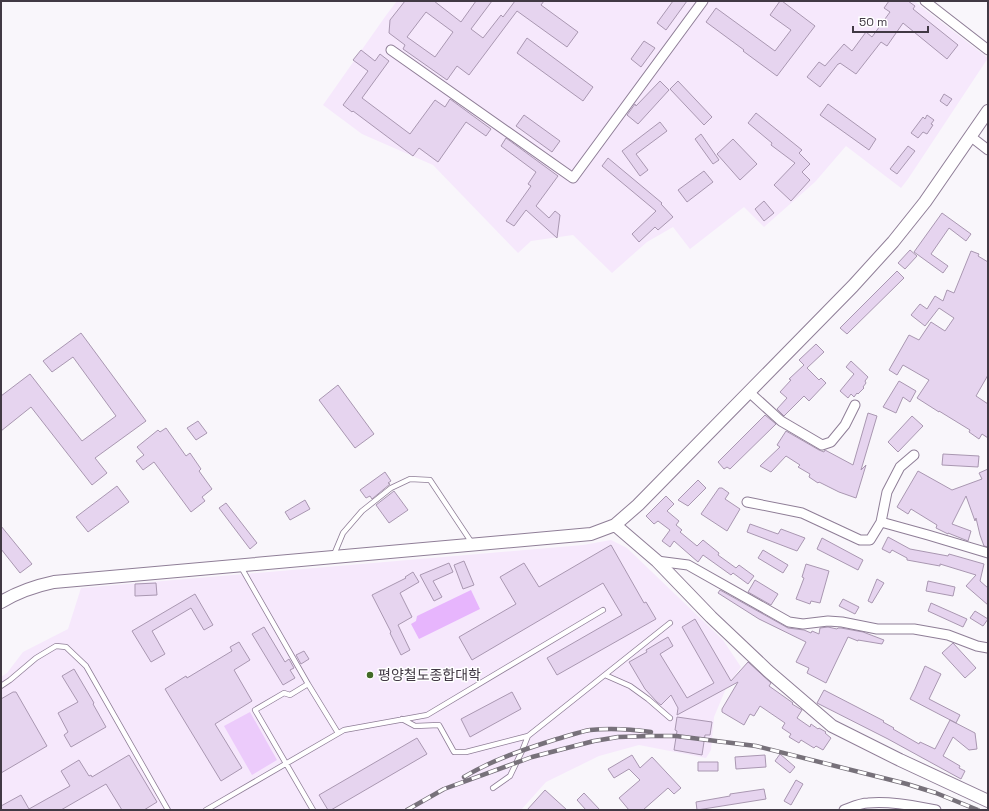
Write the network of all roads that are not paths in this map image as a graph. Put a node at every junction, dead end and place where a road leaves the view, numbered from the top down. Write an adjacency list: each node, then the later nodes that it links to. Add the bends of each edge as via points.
1 (704, 1): 3 (street, via 573,178)
2 (925, 1): 4 (street)
3 (391, 50)
4 (988, 50)
5 (988, 110): 6 (street)
6 (970, 136): 7 (street); 8 (street, via 925,202 893,242)
7 (988, 150)
8 (749, 392): 9 (street, via 780,421 822,445 831,442 845,425); 13 (street, via 638,506)
9 (855, 405)
10 (914, 454): 12 (street, via 900,467 887,492)
11 (747, 502): 12 (street, via 802,513 860,540 870,540)
12 (881, 522): 15 (street)
13 (615, 525): 14 (street, via 591,534); 17 (street)
14 (473, 545): 16 (street); 16 (lane, via 430,480 410,479 391,488 362,511 343,533)
15 (988, 553)
16 (332, 557): 18 (street)
17 (657, 561): 22 (street, via 688,566 789,622 803,624 828,621 877,629 914,629 948,635); 32 (street, via 768,671 832,726)
18 (240, 566): 19 (street, via 54,582 34,586); 24 (lane)
19 (1, 602)
20 (603, 610): 27 (lane, via 426,715)
21 (670, 623): 23 (lane)
22 (988, 648)
23 (605, 675): 26 (lane, via 630,686); 29 (lane)
24 (308, 684): 28 (lane); 30 (lane, via 290,695 284,693 255,710)
25 (1, 686): 33 (lane, via 36,658 56,646 66,647 86,666)
26 (670, 718)
27 (402, 719): 28 (lane); 29 (lane, via 415,726 439,725 454,752 466,752)
28 (338, 733): 30 (lane)
29 (528, 736): 31 (lane, via 510,776)
30 (286, 763): 34 (lane); 35 (lane)
31 (493, 788)
32 (988, 801)
33 (168, 810)
34 (206, 810)
35 (313, 810)
36 (844, 810): 37 (street, via 867,803 902,804)
37 (936, 810)

